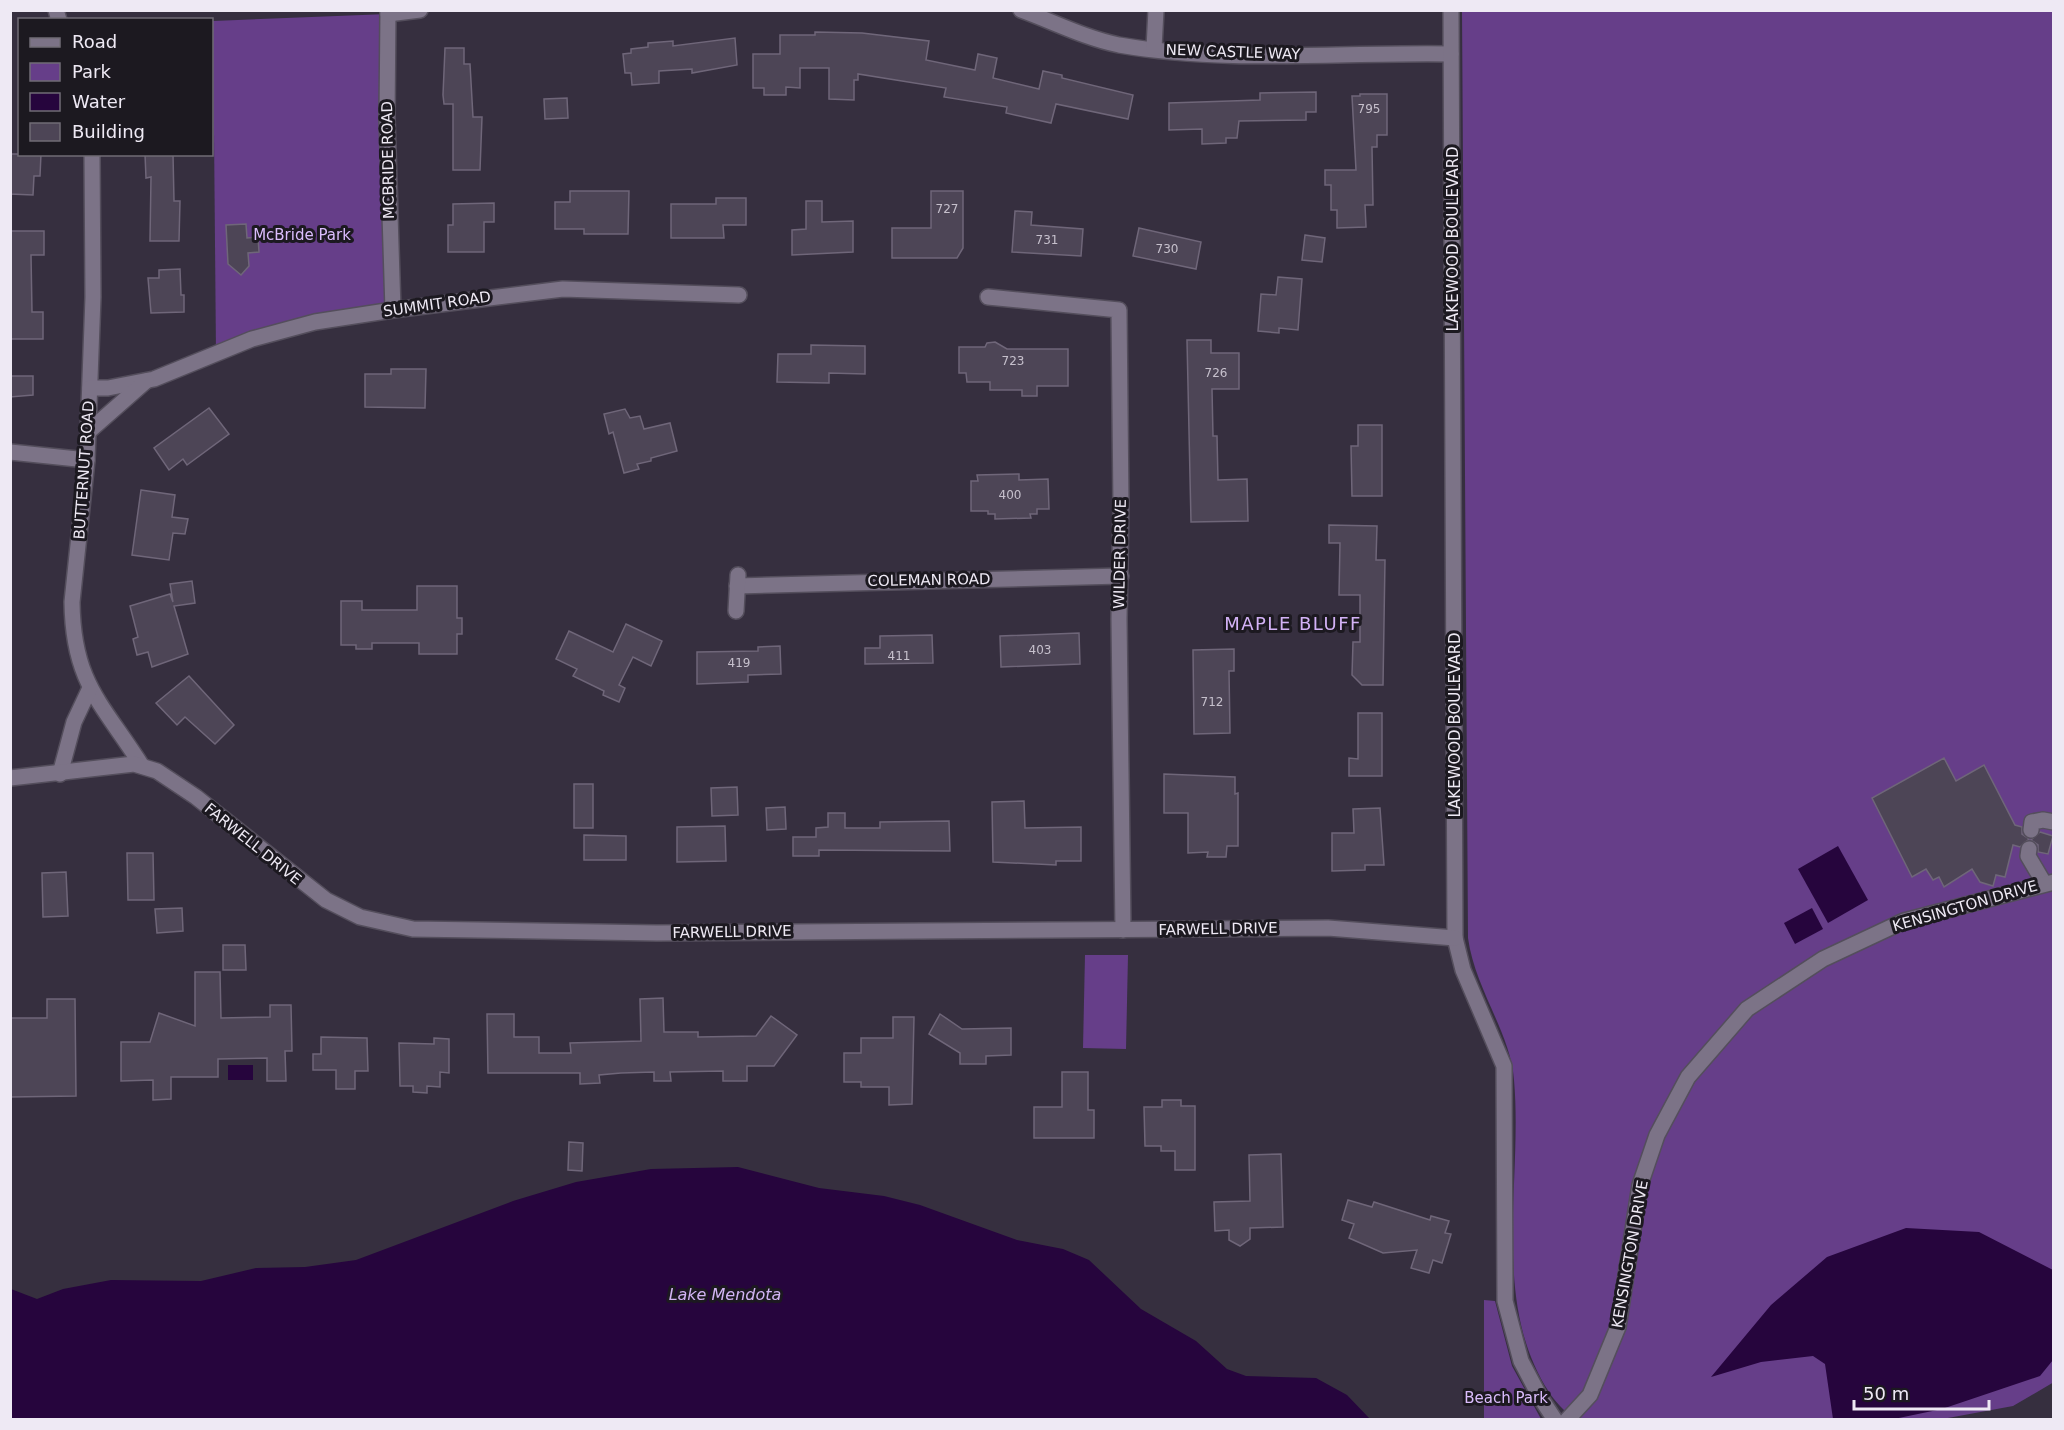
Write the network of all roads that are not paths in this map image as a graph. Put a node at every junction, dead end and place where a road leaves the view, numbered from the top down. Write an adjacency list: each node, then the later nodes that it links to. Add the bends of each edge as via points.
1 (420, 10): 5 (street)
2 (1021, 10): 6 (street, NEW CASTLE WAY, via 1089,38)
3 (1156, 10): 6 (street)
4 (1451, 10): 7 (street, LAKEWOOD BOULEVARD)
5 (388, 12): 11 (street, MCBRIDE ROAD)
6 (1154, 48): 7 (street, NEW CASTLE WAY, via 1279,56)
7 (1451, 54): 28 (street, LAKEWOOD BOULEVARD)
8 (92, 156): 13 (street, BUTTERNUT ROAD)
9 (739, 295): 11 (street, SUMMIT ROAD, via 563,289)
10 (988, 297): 17 (street, WILDER DRIVE, via 1119,310)
11 (393, 310): 12 (street, SUMMIT ROAD, via 315,322 252,339)
12 (146, 381): 13 (street, SUMMIT ROAD); 14 (street, SUMMIT ROAD)
13 (90, 388): 14 (street, BUTTERNUT ROAD)
14 (88, 432): 16 (street, BUTTERNUT ROAD)
15 (10, 452): 16 (street)
16 (87, 460): 19 (street, BUTTERNUT ROAD, via 72,602 76,647)
17 (1121, 576): 18 (street, COLEMAN ROAD, via 738,580); 27 (street, WILDER DRIVE)
18 (736, 611)
19 (90, 688): 20 (street, BUTTERNUT ROAD); 21 (street, via 74,722)
20 (142, 766): 21 (street, FARWELL DRIVE); 27 (street, FARWELL DRIVE, via 157,771 196,798 326,900 360,917 413,929 554,933)
21 (60, 774): 22 (street, FARWELL DRIVE)
22 (10, 778)
23 (2054, 822): 24 (street, via 2032,822)
24 (2031, 830)
25 (2029, 849): 26 (street, via 2028,856)
26 (2049, 883): 30 (street, KENSINGTON DRIVE, via 1904,921 1823,959 1747,1009 1688,1077 1657,1135 1640,1185 1618,1327 1590,1395)
27 (1123, 930): 28 (street, FARWELL DRIVE, via 1328,928)
28 (1455, 938): 29 (street, LAKEWOOD BOULEVARD, via 1463,970 1504,1066 1505,1301 1521,1361)
29 (1555, 1419)
30 (1567, 1419)

